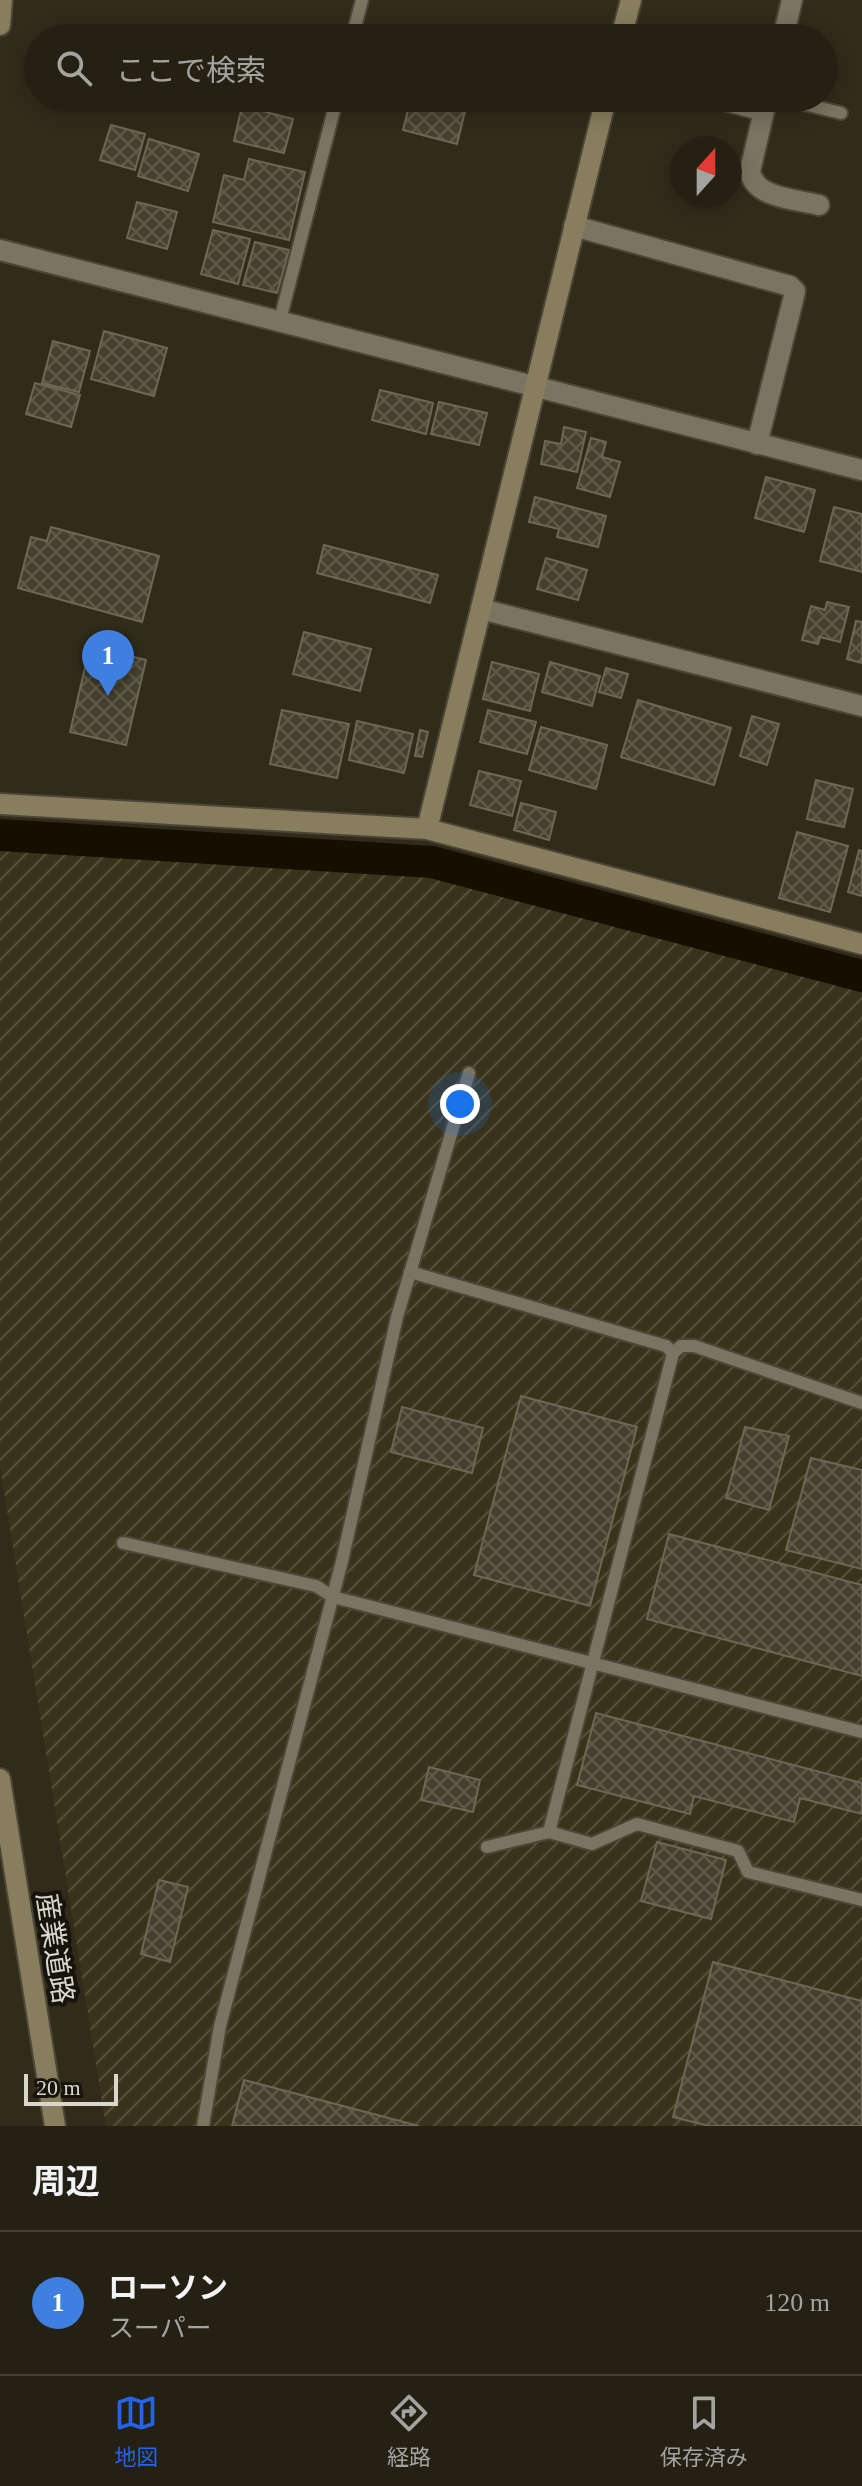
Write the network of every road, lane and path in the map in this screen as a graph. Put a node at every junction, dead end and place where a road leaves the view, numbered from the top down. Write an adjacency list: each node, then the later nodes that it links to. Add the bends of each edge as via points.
1 (2, 0): 8 (street)
2 (362, 0): 5 (lane)
3 (631, 0): 6 (street)
4 (792, 0): 7 (street)
5 (356, 24)
6 (625, 24)
7 (786, 24)
8 (0, 25)
9 (333, 112): 17 (lane)
10 (602, 112): 15 (street)
11 (767, 112): 14 (street, via 750,171 755,187)
12 (835, 112): 13 (lane)
13 (841, 113)
14 (819, 205)
15 (574, 226): 18 (street); 19 (street, via 795,291)
16 (0, 250): 17 (street)
17 (280, 320): 18 (street)
18 (534, 389): 19 (street); 21 (street)
19 (757, 444): 20 (street)
20 (862, 470)
21 (481, 609): 22 (street); 24 (street)
22 (862, 706)
23 (0, 804): 24 (street)
24 (427, 829): 25 (street)
25 (862, 944)
26 (469, 1073): 27 (lane)
27 (410, 1272): 28 (lane, via 666,1346); 31 (lane)
28 (673, 1353): 29 (lane, via 681,1346 694,1346); 32 (lane)
29 (862, 1403)
30 (123, 1543): 31 (lane, via 316,1586)
31 (333, 1597): 32 (lane); 39 (lane, via 220,2026)
32 (595, 1664): 33 (lane); 35 (lane)
33 (862, 1732)
34 (0, 1779): 38 (street, 産業道路)
35 (549, 1832): 36 (lane); 37 (lane, via 592,1844 637,1824 738,1851 748,1872)
36 (487, 1847)
37 (862, 1900)
38 (55, 2126)
39 (203, 2126)

